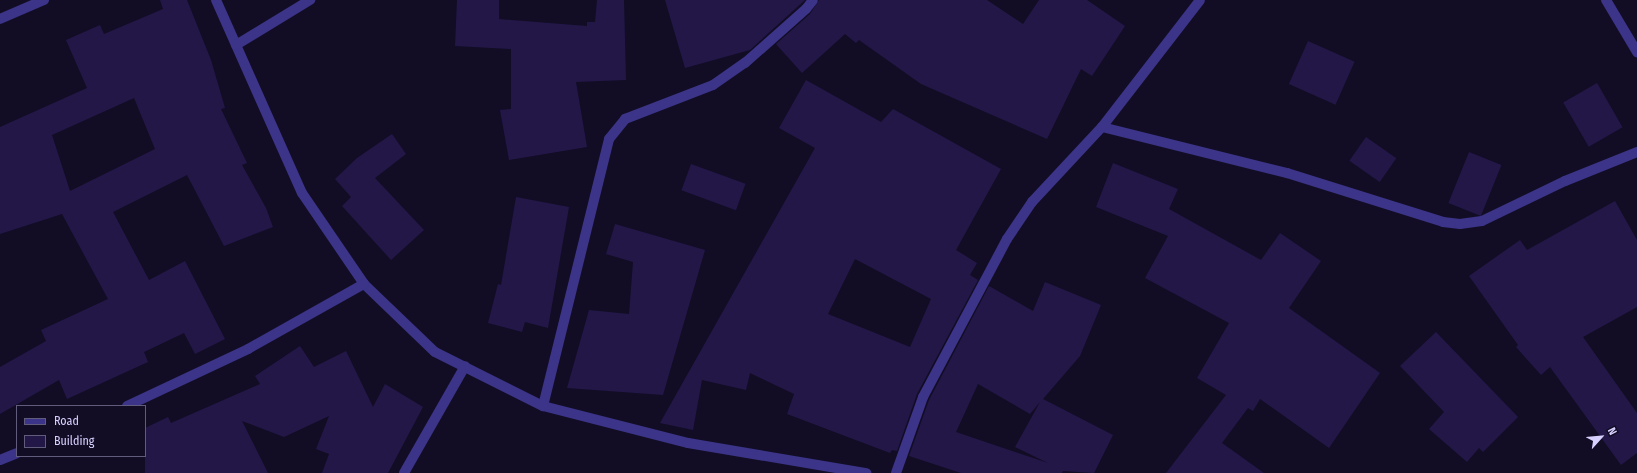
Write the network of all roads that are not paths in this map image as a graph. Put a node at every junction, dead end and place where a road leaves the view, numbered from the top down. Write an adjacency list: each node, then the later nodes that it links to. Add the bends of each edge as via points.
1 (44, 0): 7 (street)
2 (216, 0): 8 (street)
3 (310, 0): 8 (street)
4 (813, 0): 15 (street, via 745,63 713,85 625,118 609,139)
5 (1200, 0): 10 (street)
6 (1606, 0): 9 (street)
7 (0, 19)
8 (236, 45): 12 (street, via 302,193)
9 (1637, 52)
10 (1102, 127): 11 (street, via 1286,173 1443,222 1460,224 1482,221 1565,181); 20 (street, via 1032,202 1007,239 923,397)
11 (1637, 152)
12 (364, 284): 13 (street, via 435,352); 14 (street, via 248,349)
13 (465, 366): 15 (street); 18 (street)
14 (129, 405)
15 (543, 406): 19 (street, via 688,443)
16 (16, 453): 17 (street)
17 (0, 460)
18 (404, 473)
19 (866, 473)
20 (896, 473)

